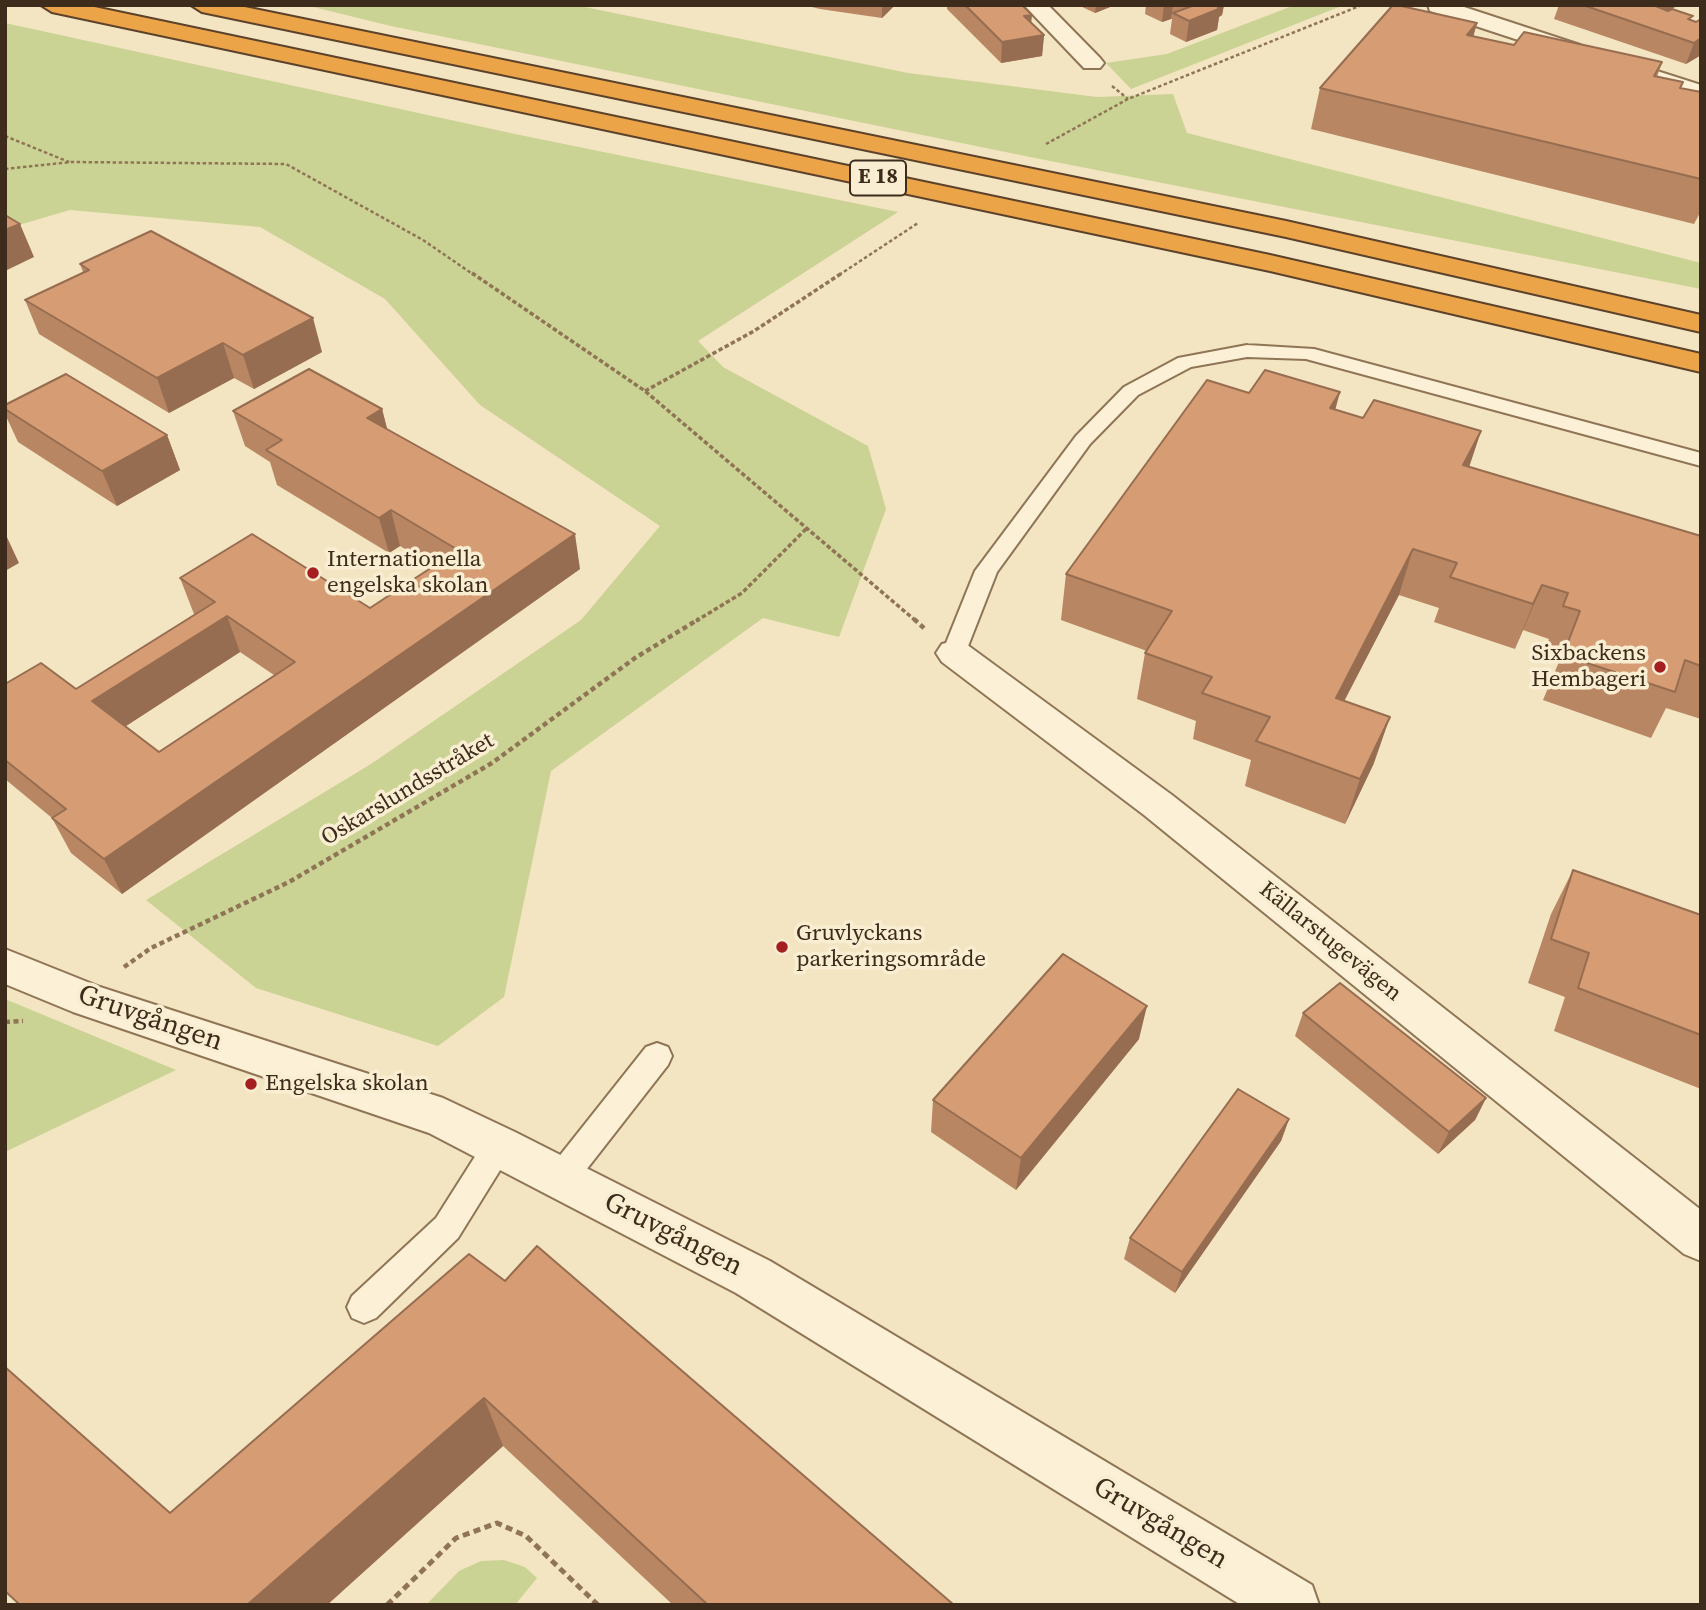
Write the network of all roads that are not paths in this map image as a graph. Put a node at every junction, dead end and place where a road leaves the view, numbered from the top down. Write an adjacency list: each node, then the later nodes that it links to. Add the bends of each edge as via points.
1 (52, 5): 10 (highway, E 18, via 944,192)
2 (202, 5): 9 (highway, E 18, via 1286,229)
3 (1035, 5): 6 (street)
4 (1438, 6): 5 (street)
5 (1591, 56)
6 (1092, 63)
7 (1615, 65): 8 (street)
8 (1701, 93)
9 (1701, 324)
10 (1701, 363)
11 (1701, 460): 12 (lane, via 1307,353 1247,351 1185,362 1131,391 1083,440 986,572)
12 (954, 653): 17 (street, Källarstugevägen, via 1158,804)
13 (5, 966): 15 (street, Gruvgången, via 88,1000 443,1118)
14 (657, 1056): 16 (lane)
15 (499, 1146): 16 (street, Gruvgången); 18 (lane, via 447,1228)
16 (561, 1178): 19 (street, Gruvgången, via 753,1277)
17 (1701, 1239)
18 (364, 1307)
19 (1292, 1605)

